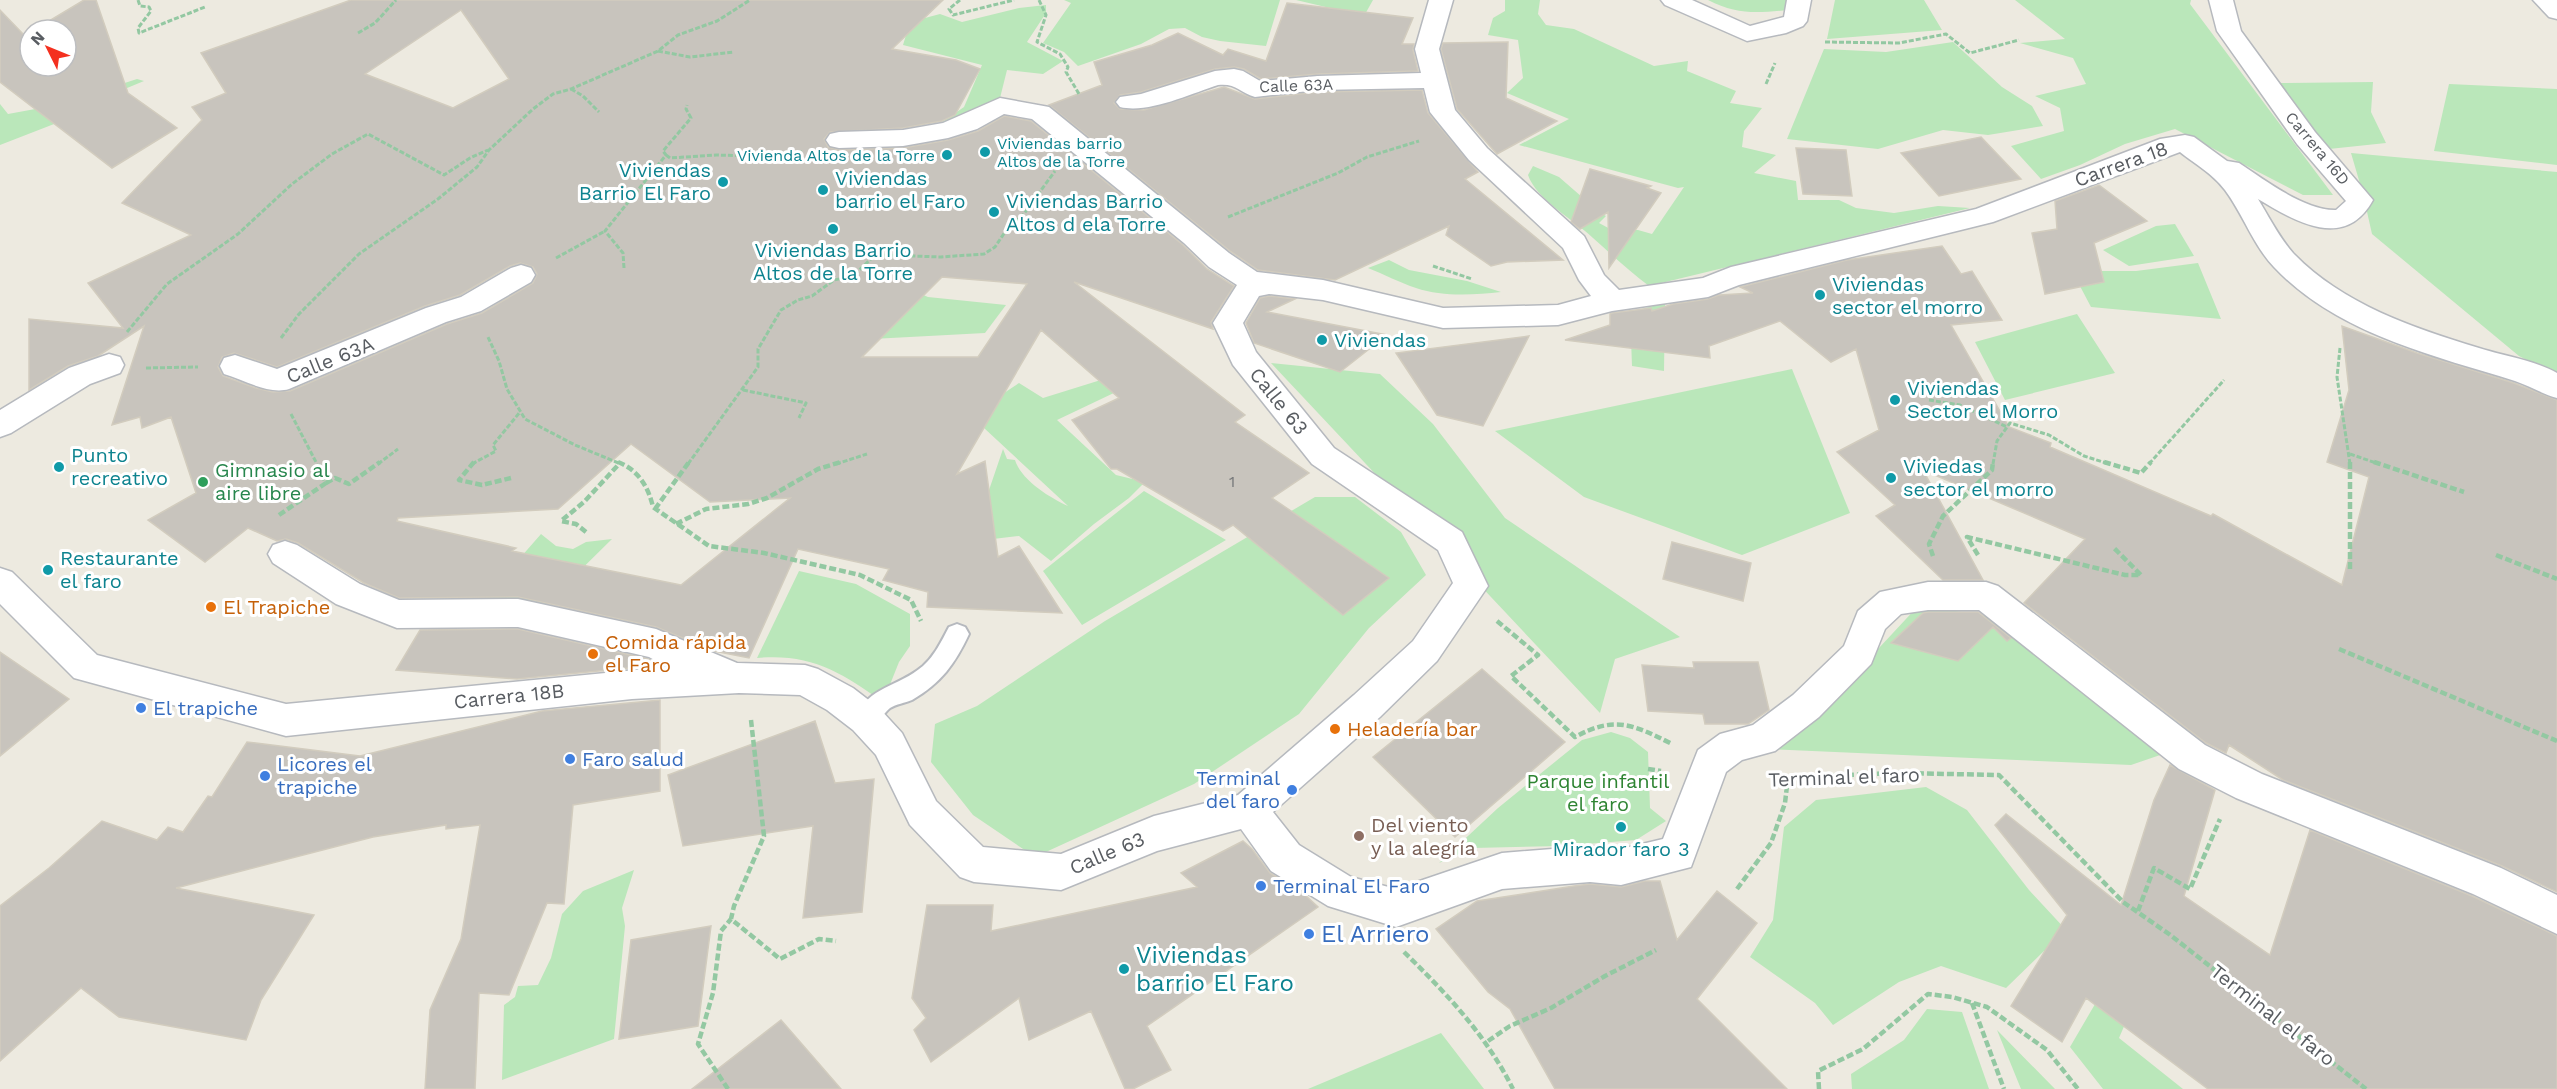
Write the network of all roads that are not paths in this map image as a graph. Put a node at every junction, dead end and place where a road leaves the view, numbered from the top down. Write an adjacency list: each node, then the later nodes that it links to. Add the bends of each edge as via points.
1 (1441, 0): 7 (street, via 1427,49)
2 (1673, 0): 3 (street, via 1746,34 1795,21)
3 (1799, 0)
4 (2222, 0): 10 (street, Carrera 16D, via 2229,31 2306,138 2360,200 2356,208 2339,220 2316,216 2290,206 2217,160)
5 (2545, 0): 6 (street)
6 (2557, 12)
7 (1433, 80): 8 (street, Calle 63A, via 1255,89 1234,76); 13 (street, via 1443,112 1455,128 1520,195 1574,243 1593,279)
8 (1129, 102)
9 (839, 140): 12 (street, via 903,138 948,130 999,106 1040,112 1219,260 1249,280)
10 (2200, 155): 13 (street, Carrera 18, via 2185,142 2169,145 1983,216 1731,277 1708,287); 16 (street, Carrera 18, via 2232,181 2283,258 2343,307 2388,328 2541,378)
11 (521, 274): 15 (street, Calle 63A, via 471,304 278,381)
12 (1269, 284): 13 (street, via 1323,290 1443,318 1558,315); 23 (street, Calle 63, via 1250,288 1228,323 1243,357 1323,456 1450,541 1471,586 1425,651)
13 (1612, 301)
14 (104, 368): 17 (street, via 80,376)
15 (246, 370)
16 (2557, 387)
17 (0, 425)
18 (285, 554): 21 (street, via 348,594 397,614 518,614 656,644)
19 (0, 582): 21 (street, Carrera 18B, via 86,667 286,720 592,688)
20 (957, 634): 22 (lane, via 948,654 931,673 902,693 884,699)
21 (739, 678): 22 (street, Carrera 18B, via 805,680)
22 (866, 719): 24 (street, Carrera 18B, via 889,744 923,813)
23 (1249, 810): 24 (street, Calle 63, via 1154,834 1061,872); 25 (street, via 1285,858 1342,894 1396,908 1502,871 1590,864 1621,867 1677,854 1711,762 1733,745 1762,740 1806,706 1859,654 1870,621 1892,602 1928,596 1986,596 2192,757 2237,780 2478,877)
24 (974, 864)
25 (2557, 915)

